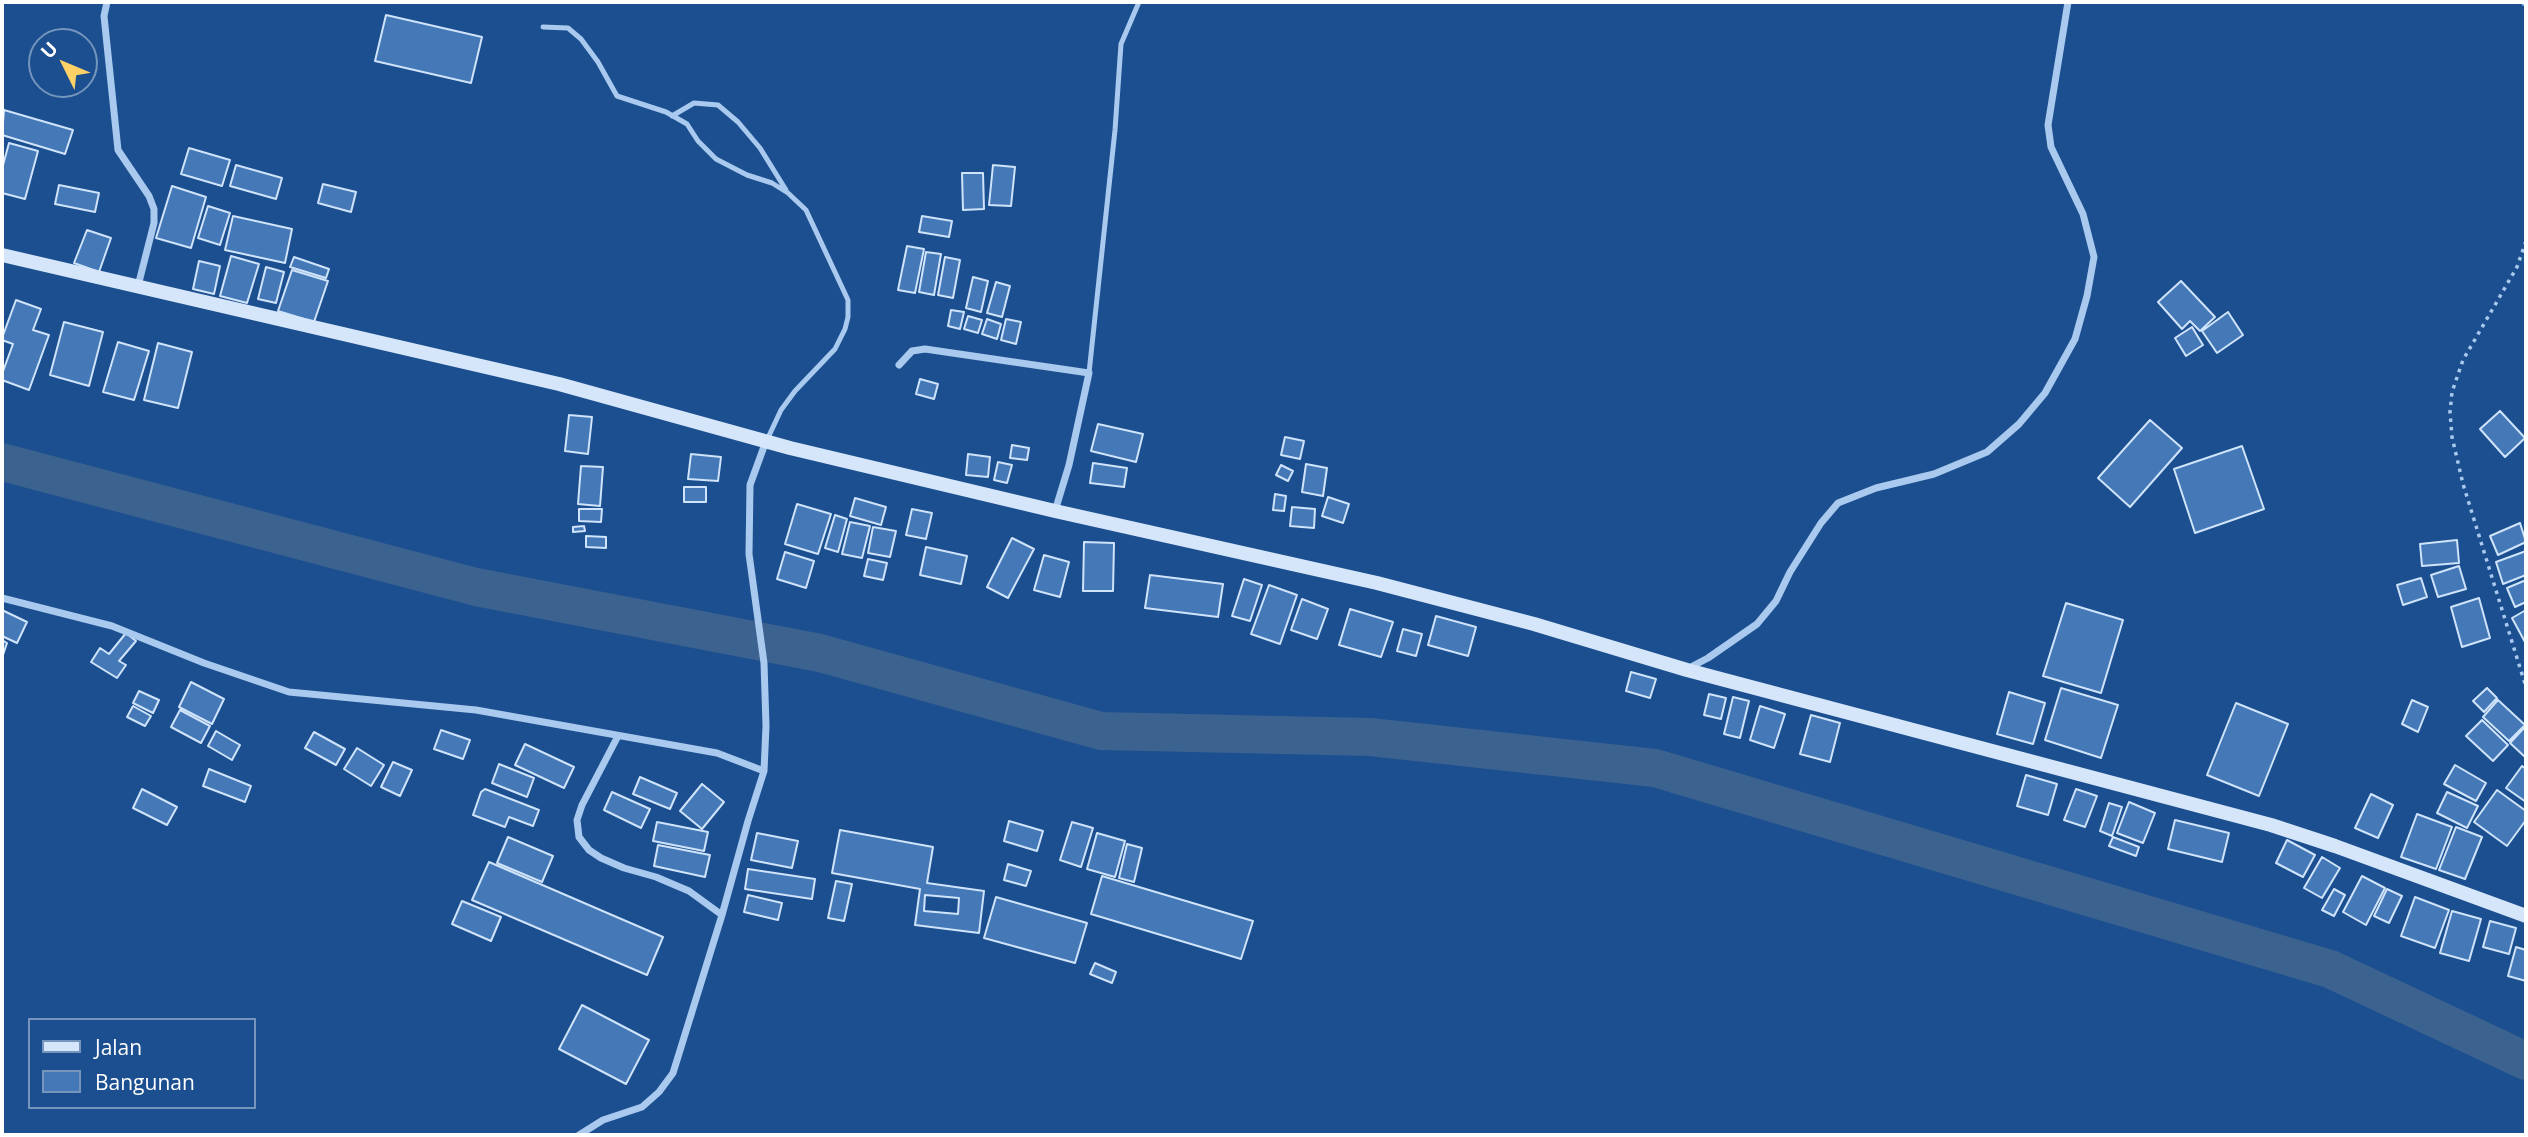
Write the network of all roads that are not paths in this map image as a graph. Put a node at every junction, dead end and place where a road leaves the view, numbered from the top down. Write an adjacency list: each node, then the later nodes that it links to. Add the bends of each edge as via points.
1 (107, 2): 8 (street, via 104,16 118,150 153,209 154,223)
2 (1139, 2): 10 (lane, via 1121,44)
3 (2068, 2): 14 (street, via 2048,125 2051,147 2083,214 2094,257 2075,340 2045,393 1987,452 1934,474 1838,503 1757,624)
4 (543, 27): 5 (lane, via 568,28 582,39 617,96)
5 (672, 116): 6 (lane, via 687,124 716,159); 6 (lane, via 694,103 718,105 760,148)
6 (788, 193): 11 (lane, via 806,210 848,300 848,317 835,349 795,391)
7 (2, 255): 8 (main road)
8 (138, 287): 11 (main road, via 559,384)
9 (899, 365): 10 (street, via 912,351 925,349)
10 (1089, 373): 12 (street)
11 (766, 442): 12 (main road); 16 (street, via 750,485 748,554 764,663)
12 (1055, 511): 14 (main road, via 1377,583)
13 (2, 598): 15 (street, via 112,626 289,692 476,710)
14 (1687, 670): 18 (main road, via 2271,825)
15 (618, 736): 16 (street, via 717,753); 17 (street, via 582,805 579,837 601,858 689,891)
16 (764, 771): 17 (street)
17 (722, 915): 19 (street, via 673,1073 642,1107 603,1120)
18 (2526, 916)
19 (579, 1135)

